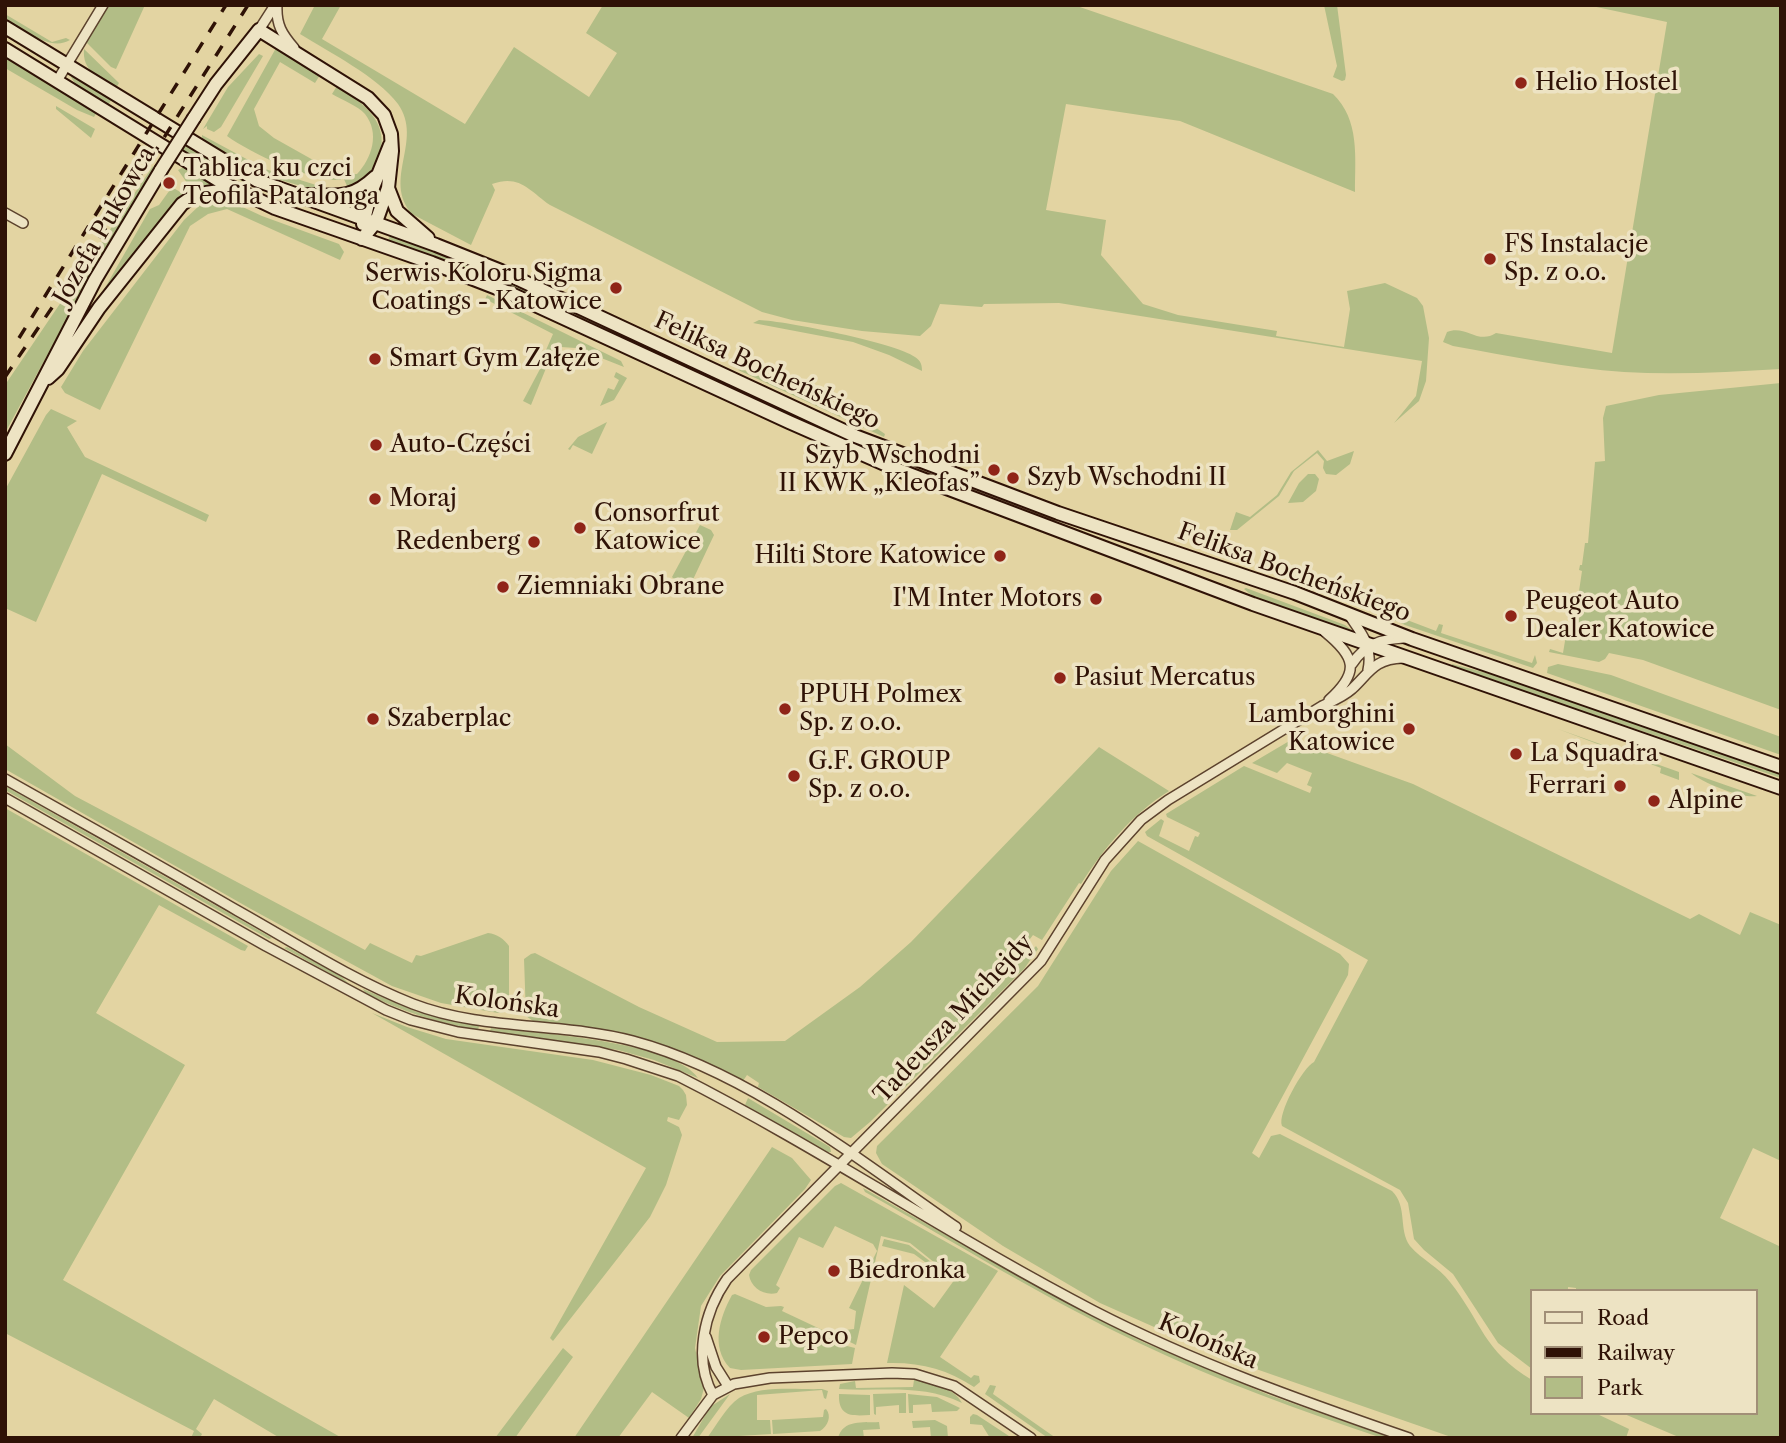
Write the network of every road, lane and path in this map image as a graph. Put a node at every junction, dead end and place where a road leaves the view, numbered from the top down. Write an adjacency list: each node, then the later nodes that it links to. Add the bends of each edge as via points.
1 (103, 5): 7 (street)
2 (276, 5): 4 (street, Józefa Pukowca); 6 (street, Józefa Pukowca, via 281,33)
3 (5, 27): 7 (main road, Feliksa Bocheńskiego)
4 (260, 30): 6 (main road); 19 (main road, Józefa Pukowca, bridge, via 216,84 161,170 95,280)
5 (5, 49): 8 (main road, Feliksa Bocheńskiego)
6 (300, 55): 9 (main road, via 377,106)
7 (67, 65): 8 (street); 13 (main road, Feliksa Bocheńskiego, via 237,169)
8 (57, 81): 12 (main road, Feliksa Bocheńskiego)
9 (391, 142): 10 (main road); 11 (main road)
10 (378, 175): 13 (main road, via 347,195); 15 (main road)
11 (388, 188): 15 (main road); 18 (main road, via 397,211)
12 (240, 192): 17 (main road, Feliksa Bocheńskiego); 19 (main road, via 209,191 182,204 99,308 58,369)
13 (296, 195): 15 (main road, Feliksa Bocheńskiego)
14 (5, 213): 16 (street)
15 (370, 220): 17 (main road); 18 (main road, Feliksa Bocheńskiego)
16 (23, 223)
17 (362, 239): 22 (main road, Feliksa Bocheńskiego, via 540,305 896,469)
18 (436, 245): 21 (main road, Feliksa Bocheńskiego, via 890,450)
19 (42, 382): 20 (main road, Józefa Pukowca)
20 (5, 454)
21 (1346, 612): 23 (main road, Feliksa Bocheńskiego); 24 (street)
22 (1321, 628): 24 (main road, Feliksa Bocheńskiego); 26 (street, via 1339,643)
23 (1410, 638): 24 (street); 29 (main road, Feliksa Bocheńskiego)
24 (1368, 645): 25 (main road, Feliksa Bocheńskiego); 26 (street, Tadeusza Michejdy); 27 (street)
25 (1405, 657): 27 (street, Tadeusza Michejdy); 31 (main road, Feliksa Bocheńskiego)
26 (1352, 664): 28 (street, Tadeusza Michejdy, via 1348,680)
27 (1368, 670): 28 (street, Tadeusza Michejdy, via 1350,691)
28 (1322, 706): 33 (street, Tadeusza Michejdy, via 1141,820 1100,867 1041,961)
29 (1781, 767)
30 (5, 779): 33 (street, Kolońska, via 392,996 452,1015 604,1035 660,1049 749,1090)
31 (1781, 788)
32 (5, 798): 34 (street, Kolońska, via 386,1010 458,1032 599,1052 652,1066 703,1089)
33 (851, 1154): 34 (street, Tadeusza Michejdy); 35 (street, Kolońska)
34 (839, 1166): 35 (street, Kolońska); 36 (street, Tadeusza Michejdy, via 727,1279)
35 (1000, 1258): 41 (street, Kolońska, via 1094,1311 1192,1358)
36 (705, 1334): 37 (street); 38 (street, Tadeusza Michejdy, via 702,1360)
37 (728, 1386): 38 (street); 40 (street, via 770,1378 915,1374 954,1386)
38 (713, 1395): 39 (street)
39 (681, 1438)
40 (1031, 1438)
41 (1409, 1438)

